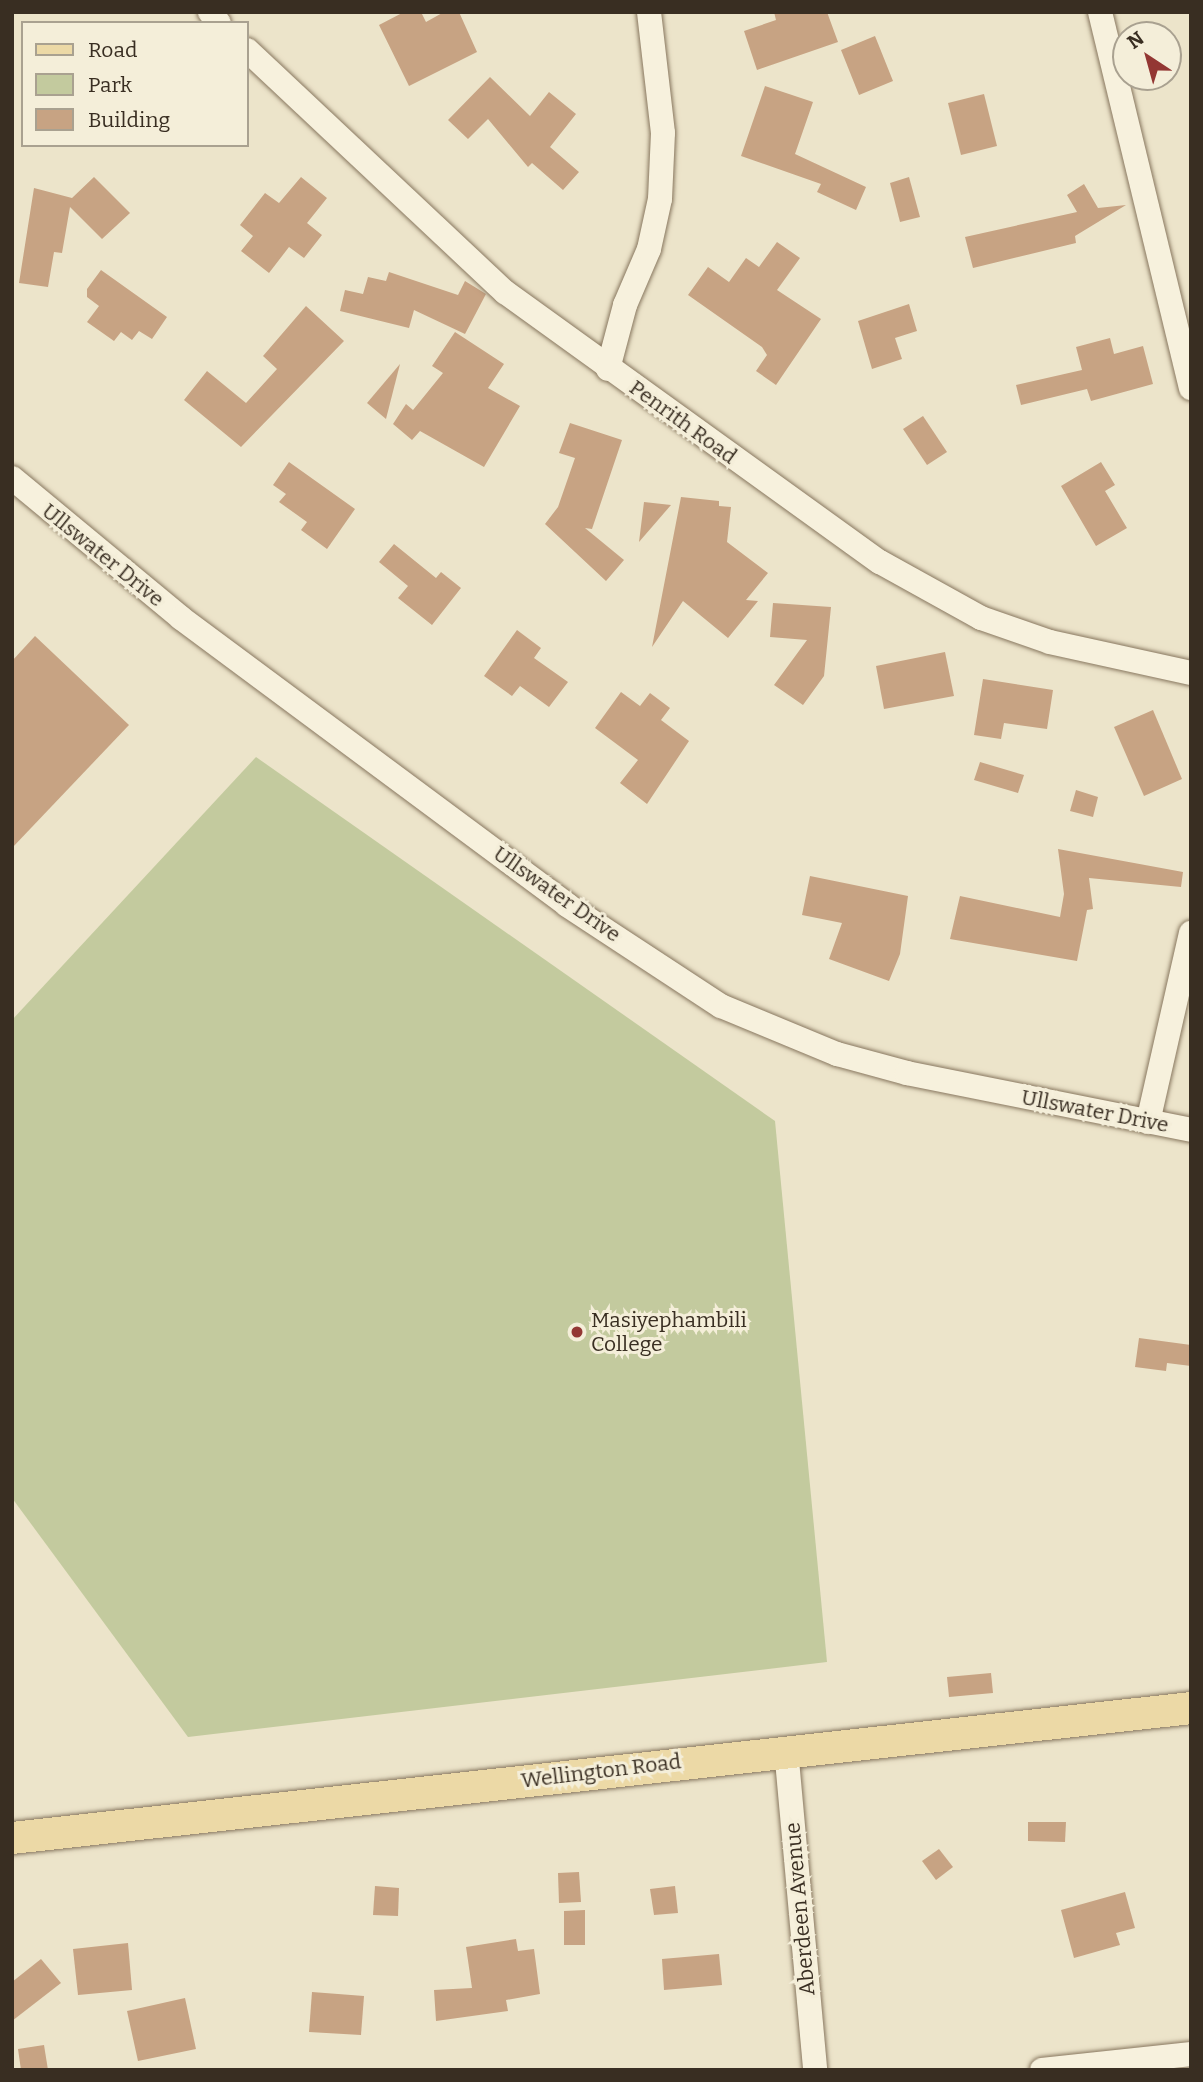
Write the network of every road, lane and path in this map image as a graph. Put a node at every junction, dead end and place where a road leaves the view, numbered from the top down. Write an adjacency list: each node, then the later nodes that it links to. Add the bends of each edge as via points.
1 (649, 12): 4 (street, via 663,133 660,198 649,249 625,305)
2 (1100, 12): 5 (street)
3 (248, 51): 4 (street, Penrith Road, via 495,283)
4 (608, 369): 7 (street, Penrith Road, via 880,562 981,618 1063,645)
5 (1191, 388)
6 (12, 478): 9 (street, Ullswater Drive, via 192,627 567,905 722,1006 837,1054)
7 (1191, 673)
8 (1191, 933): 9 (street)
9 (1148, 1122): 10 (street, Ullswater Drive)
10 (1191, 1130)
11 (1191, 1708): 12 (main road, Wellington Road)
12 (786, 1749): 13 (main road, Wellington Road); 15 (street, Aberdeen Avenue)
13 (12, 1838)
14 (1191, 2054): 16 (street)
15 (815, 2070)
16 (1042, 2070)

